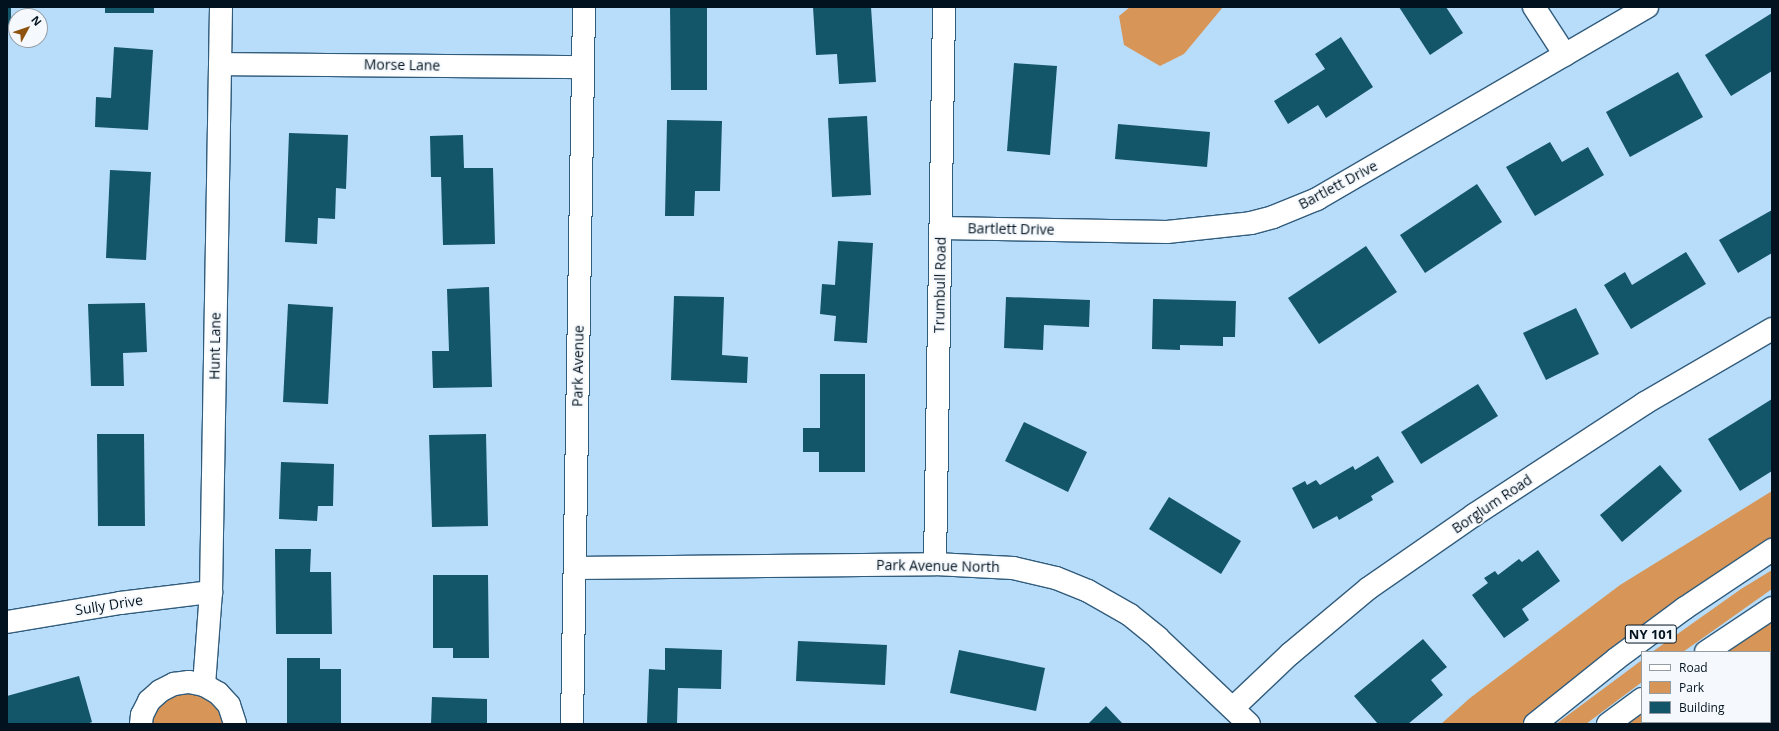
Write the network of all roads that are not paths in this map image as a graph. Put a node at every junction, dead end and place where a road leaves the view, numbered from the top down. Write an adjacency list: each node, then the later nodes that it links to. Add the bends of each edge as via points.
1 (221, 7): 7 (street, Hunt Lane)
2 (584, 7): 8 (street, Park Avenue)
3 (944, 7): 9 (street, Trumbull Road)
4 (1534, 7): 6 (street)
5 (1647, 7): 6 (street, Bartlett Drive)
6 (1565, 55): 9 (street, Bartlett Drive, via 1317,199 1273,217 1251,223 1166,232)
7 (220, 64): 8 (street, Morse Lane); 14 (street, Hunt Lane)
8 (583, 67): 13 (street, Park Avenue)
9 (941, 228): 12 (street, Trumbull Road)
10 (1772, 329): 20 (street, Borglum Road, via 1645,403 1474,515 1369,588 1290,654)
11 (1772, 550): 25 (street, NY 101, via 1616,659)
12 (935, 564): 13 (street, Park Avenue North); 20 (street, Park Avenue North, via 1013,568 1056,578 1088,591 1130,616 1158,638)
13 (575, 568): 23 (street, Park Avenue)
14 (211, 592): 16 (street, Sully Drive, via 120,602); 18 (street, Hunt Lane)
15 (1772, 608): 17 (street)
16 (7, 622)
17 (1708, 651)
18 (204, 685): 21 (street, via 181,683 160,691 149,702); 22 (street, via 218,692 229,705)
19 (1641, 700): 26 (street)
20 (1233, 708): 24 (street, Park Avenue North)
21 (140, 724)
22 (235, 724)
23 (572, 724)
24 (1249, 724)
25 (1535, 724)
26 (1608, 724)

